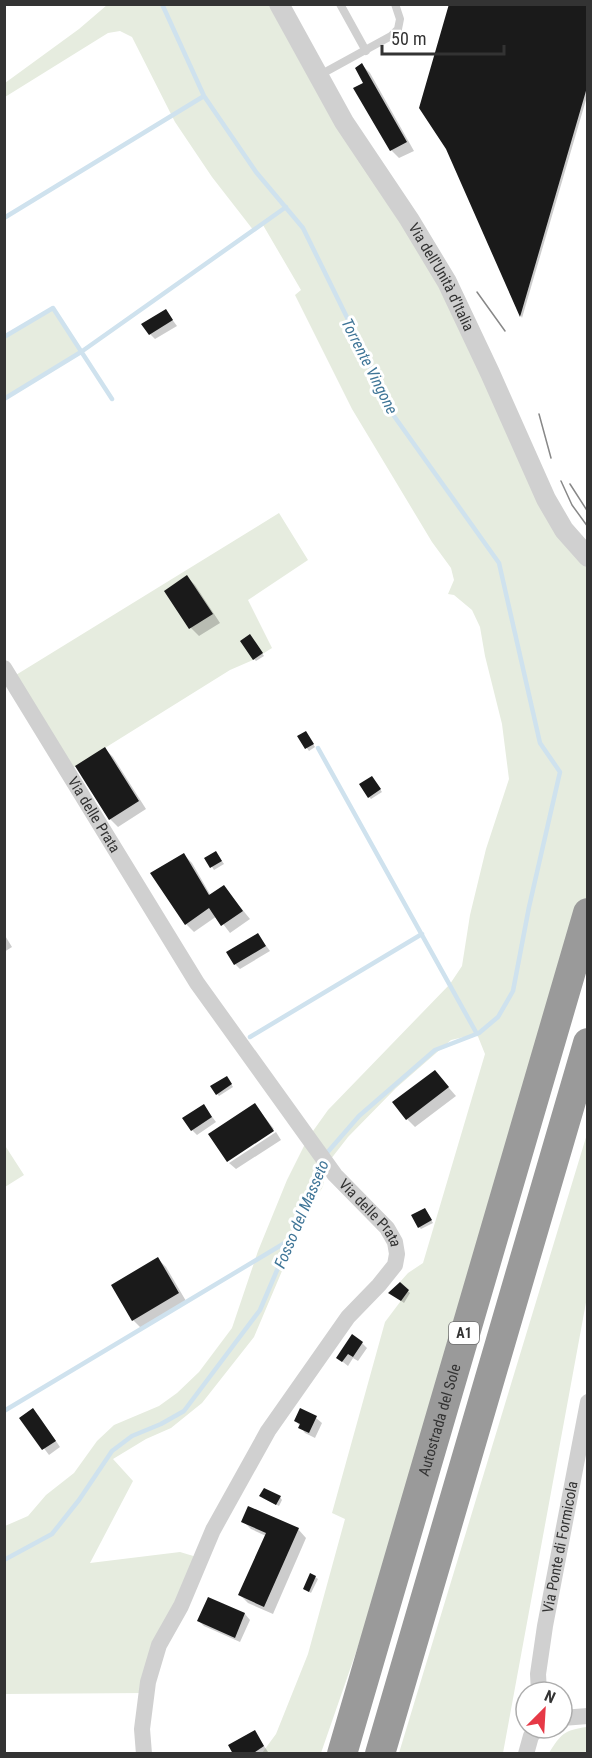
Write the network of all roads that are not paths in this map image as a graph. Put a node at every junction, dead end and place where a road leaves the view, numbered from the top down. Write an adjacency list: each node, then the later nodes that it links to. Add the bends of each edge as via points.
1 (279, 4): 5 (street, Via dell'Unità d'Italia)
2 (340, 4): 4 (lane)
3 (395, 4): 4 (lane, via 400,19 398,29)
4 (366, 51): 5 (lane)
5 (318, 76): 6 (street, Via dell'Unità d'Italia, via 436,262 457,300 546,499 564,530)
6 (588, 557)
7 (4, 668): 12 (street, Via delle Prata, via 197,983 335,1175 387,1228 397,1254 380,1285 348,1317 313,1365 229,1498 181,1606 159,1645 148,1682 142,1729)
8 (588, 913): 13 (highway, Autostrada del Sole / A1)
9 (588, 1043): 14 (highway, A1)
10 (588, 1402): 11 (street, Via Ponte di Formicola)
11 (538, 1680)
12 (144, 1754)
13 (342, 1754)
14 (380, 1754)

